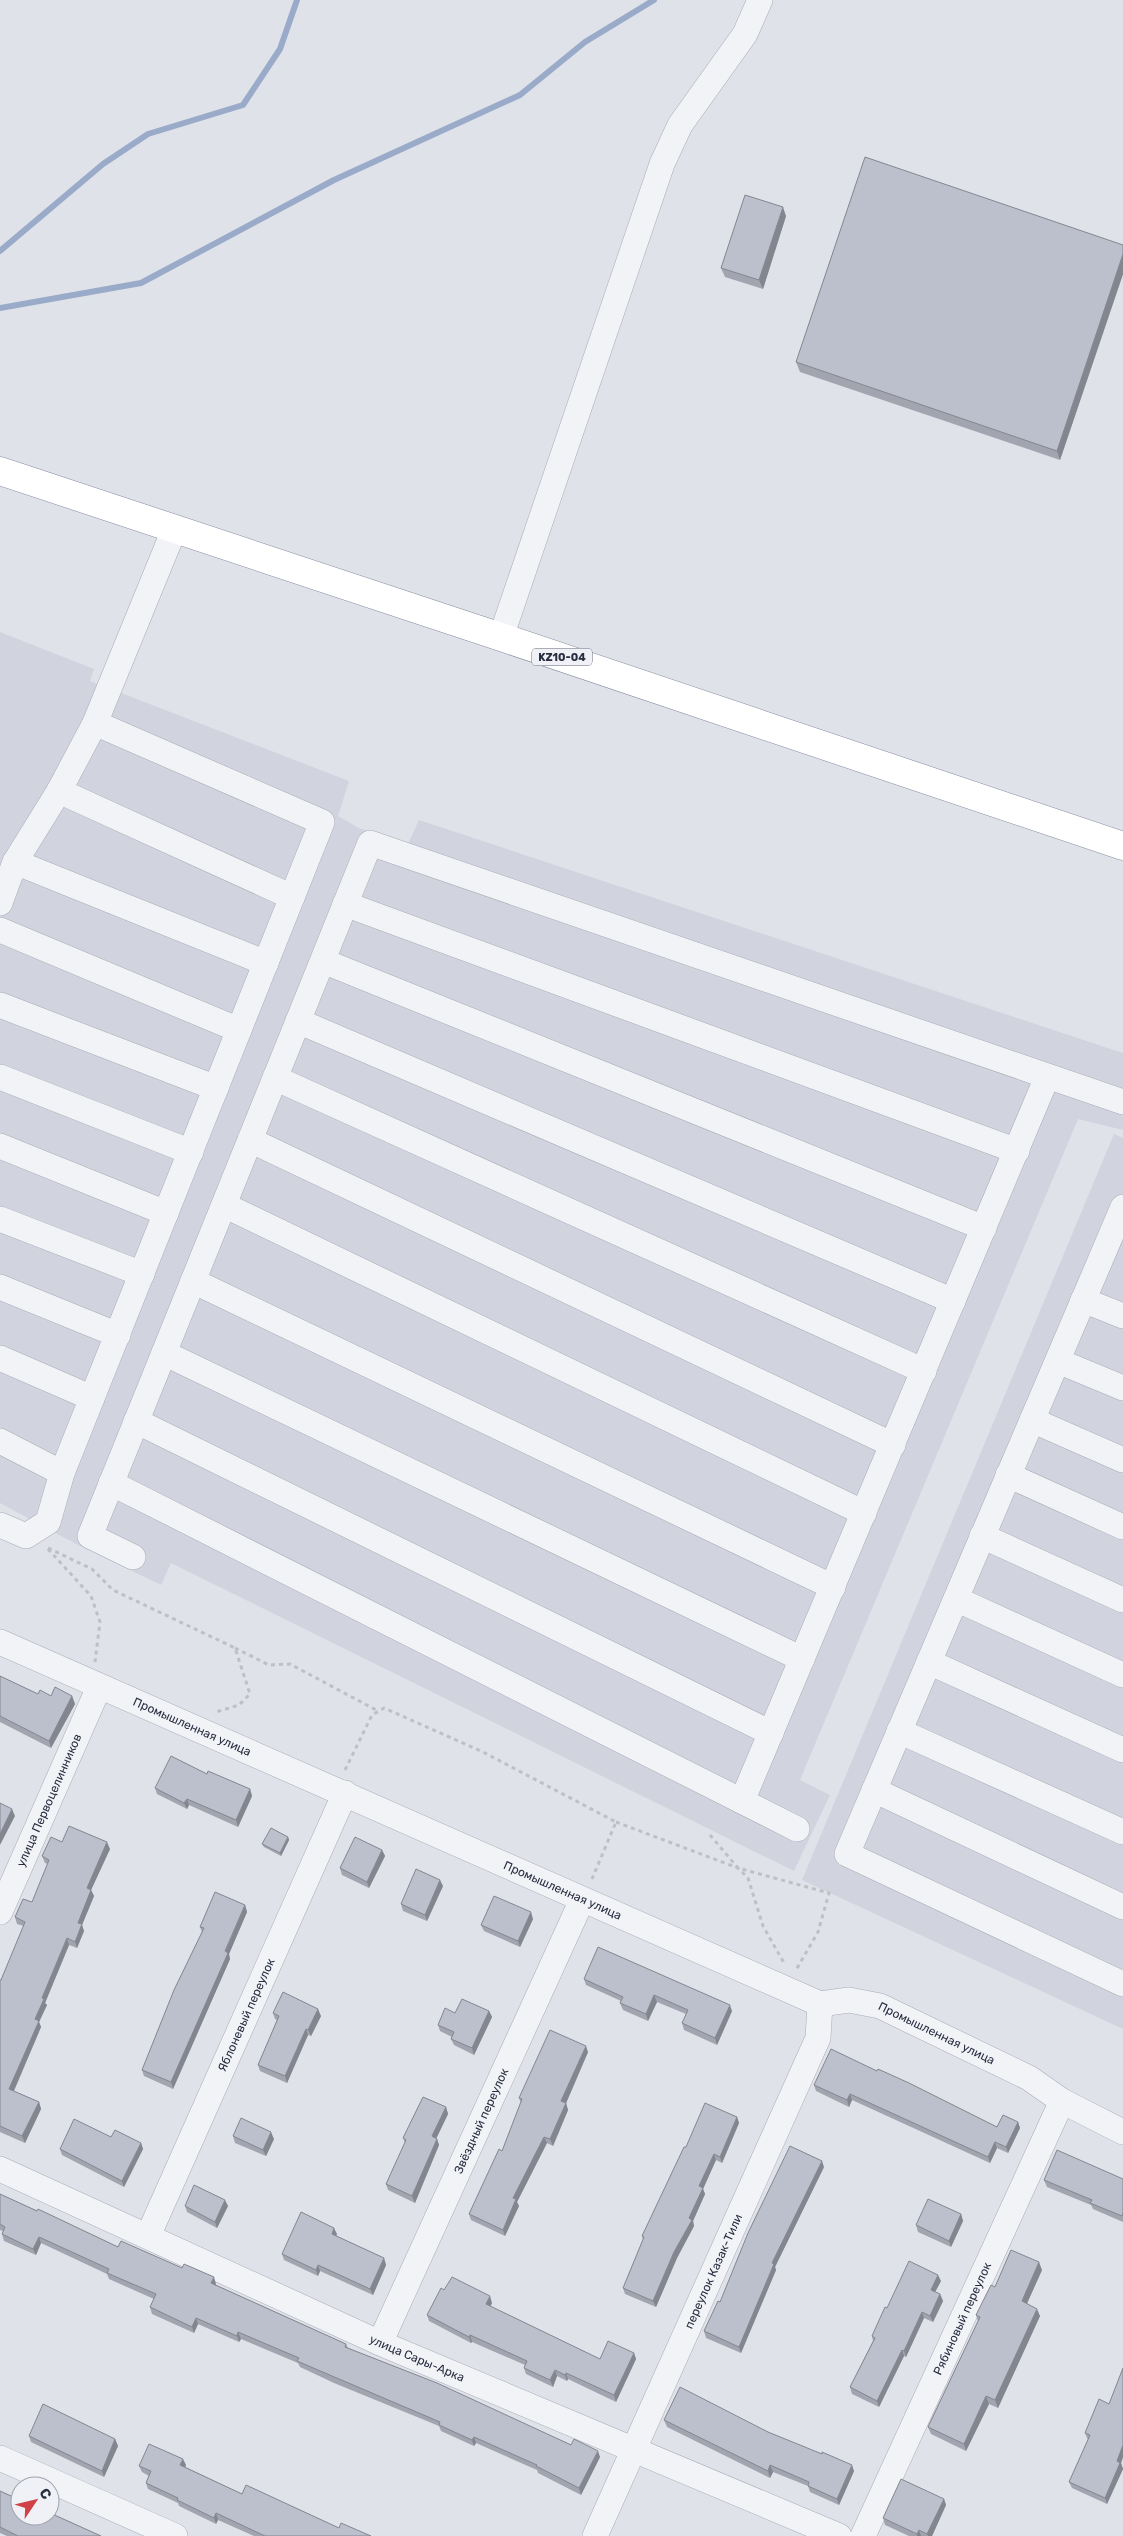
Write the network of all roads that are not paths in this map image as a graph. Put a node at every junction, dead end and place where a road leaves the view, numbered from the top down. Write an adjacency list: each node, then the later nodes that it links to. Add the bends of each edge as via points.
1 (760, 0): 4 (lane, via 745,34 680,125 662,164)
2 (0, 471): 3 (highway, KZ10-04)
3 (174, 530): 4 (highway, KZ10-04); 5 (lane)
4 (501, 636): 7 (highway, KZ10-04)
5 (94, 723): 6 (lane); 9 (lane, via 322,822)
6 (59, 791): 8 (lane); 9 (lane)
7 (1123, 846)
8 (15, 862): 10 (lane); 14 (lane)
9 (292, 897): 14 (lane)
10 (0, 902)
11 (345, 904): 13 (lane); 20 (lane, via 370,843); 25 (lane)
12 (0, 930): 17 (lane)
13 (323, 961): 16 (lane); 31 (lane)
14 (266, 963): 17 (lane)
15 (0, 1005): 21 (lane)
16 (298, 1021): 19 (lane); 37 (lane)
17 (239, 1030): 21 (lane)
18 (0, 1077): 26 (lane)
19 (275, 1078): 23 (lane); 43 (lane)
20 (1047, 1078): 22 (lane); 25 (lane)
21 (216, 1088): 26 (lane)
22 (1123, 1102)
23 (250, 1140): 27 (lane); 49 (lane)
24 (0, 1146): 29 (lane)
25 (1016, 1151): 31 (lane)
26 (190, 1152): 29 (lane)
27 (224, 1205): 34 (lane); 54 (lane)
28 (1123, 1207): 32 (lane)
29 (166, 1212): 33 (lane)
30 (0, 1219): 33 (lane)
31 (984, 1228): 37 (lane)
32 (1116, 1243): 36 (lane)
33 (142, 1274): 39 (lane)
34 (193, 1281): 40 (lane); 59 (lane)
35 (0, 1288): 39 (lane)
36 (1083, 1300): 38 (lane); 42 (lane)
37 (953, 1301): 43 (lane)
38 (1123, 1316)
39 (118, 1335): 45 (lane)
40 (164, 1353): 47 (lane); 63 (lane)
41 (0, 1358): 45 (lane)
42 (1058, 1360): 44 (lane); 46 (lane)
43 (924, 1371): 49 (lane)
44 (1123, 1388)
45 (92, 1398): 51 (lane)
46 (1032, 1420): 50 (lane); 52 (lane)
47 (136, 1421): 53 (lane); 68 (lane)
48 (0, 1441): 51 (lane)
49 (893, 1445): 54 (lane)
50 (1123, 1460)
51 (62, 1473): 55 (lane, via 43,1538 26,1536)
52 (1008, 1476): 56 (lane); 57 (lane)
53 (111, 1483): 58 (lane, via 90,1536); 72 (lane)
54 (864, 1513): 59 (lane)
55 (0, 1525)
56 (1123, 1527)
57 (982, 1536): 60 (lane); 61 (lane)
58 (133, 1557)
59 (833, 1587): 63 (lane)
60 (956, 1599): 64 (lane); 65 (lane)
61 (1123, 1600)
62 (0, 1642): 66 (lane, Промышленная улица)
63 (802, 1659): 68 (lane)
64 (929, 1662): 67 (lane); 69 (lane)
65 (1123, 1675)
66 (96, 1686): 71 (lane, Промышленная улица); 77 (lane, улица Первоцелинников)
67 (899, 1731): 70 (lane); 74 (lane)
68 (771, 1733): 72 (lane)
69 (1123, 1750)
70 (874, 1790): 76 (lane); 78 (lane, via 847,1854)
71 (340, 1791): 75 (lane, Промышленная улица); 83 (lane, Яблоневый переулок)
72 (742, 1801): 73 (lane)
73 (797, 1829)
74 (1123, 1832)
75 (582, 1900): 79 (lane, Промышленная улица); 84 (lane, Звёздный переулок)
76 (1123, 1907)
77 (0, 1912)
78 (1123, 1984)
79 (820, 2004): 80 (lane, Промышленная улица, via 849,2000 880,2006 1030,2078); 85 (lane, переулок Казак-Тили, via 818,2038)
80 (1062, 2101): 81 (lane, Промышленная улица); 90 (lane, Рябиновый переулок)
81 (1123, 2132)
82 (0, 2169): 83 (lane, улица Сары-Арка)
83 (148, 2236): 84 (lane, улица Сары-Арка)
84 (380, 2343): 85 (lane, улица Сары-Арка)
85 (634, 2449): 88 (lane, переулок Казак-Тили); 89 (lane, улица Сары-Арка)
86 (0, 2458): 87 (lane)
87 (175, 2536)
88 (595, 2536)
89 (839, 2536)
90 (862, 2536)

